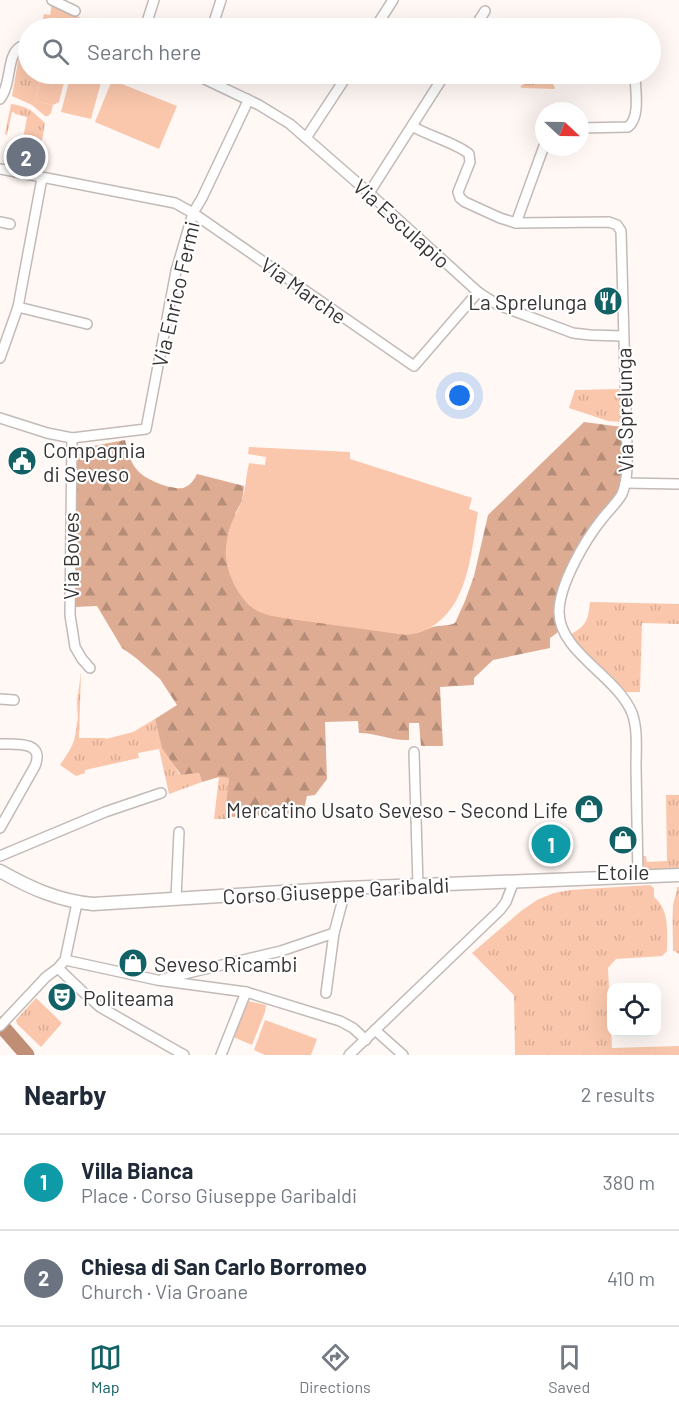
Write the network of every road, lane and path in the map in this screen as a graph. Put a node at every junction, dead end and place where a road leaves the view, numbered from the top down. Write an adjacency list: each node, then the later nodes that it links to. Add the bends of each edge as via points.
1 (52, 0): 5 (street)
2 (154, 0): 7 (street)
3 (221, 0): 8 (street)
4 (393, 0): 9 (street)
5 (75, 11)
6 (485, 11): 10 (street)
7 (148, 18)
8 (216, 18)
9 (381, 18)
10 (480, 18)
11 (18, 48): 16 (street)
12 (217, 84): 17 (street, Via Esculapio)
13 (341, 84): 20 (street)
14 (439, 84): 18 (street)
15 (634, 84): 19 (street, via 633,123 628,127)
16 (0, 99)
17 (247, 99): 20 (street, Via Esculapio, via 277,115); 25 (street, Via Enrico Fermi)
18 (412, 126): 24 (street); 26 (street, via 469,154 470,162 458,192 462,200)
19 (589, 128)
20 (306, 138): 24 (street, Via Esculapio)
21 (540, 156): 26 (street)
22 (0, 169): 23 (street, Via Marche)
23 (42, 178): 25 (street, Via Marche, via 173,202); 28 (street)
24 (369, 193): 27 (street, Via Esculapio)
25 (193, 213): 27 (street, Via Marche, via 414,366); 33 (street, Via Enrico Fermi, via 174,277 146,429)
26 (516, 223): 30 (street, Via Sprelunga, via 617,225 621,236)
27 (478, 292): 30 (street, Via Esculapio, via 498,305 573,333)
28 (18, 307): 29 (street); 31 (street)
29 (87, 324)
30 (623, 336): 34 (street, Via Sprelunga)
31 (0, 358)
32 (0, 418): 33 (street)
33 (72, 438): 36 (street, Via Boves, via 70,615 75,647)
34 (625, 483): 35 (street); 47 (street, Via Sprelunga, via 617,502 577,560 562,592 559,611 568,640 614,687 634,719)
35 (679, 484)
36 (90, 668)
37 (0, 699): 38 (street)
38 (14, 700)
39 (0, 744): 42 (street, via 28,745 38,756)
40 (414, 752): 49 (street)
41 (161, 793): 44 (street)
42 (0, 828)
43 (179, 832): 51 (street)
44 (0, 856)
45 (0, 871): 52 (main road, Corso Giuseppe Garibaldi, via 52,896)
46 (679, 875): 47 (main road, Corso Giuseppe Garibaldi)
47 (638, 876): 48 (main road, Corso Giuseppe Garibaldi)
48 (514, 881): 49 (main road, Corso Giuseppe Garibaldi); 60 (street, via 500,910)
49 (418, 885): 50 (main road, Corso Giuseppe Garibaldi)
50 (346, 888): 51 (main road, Corso Giuseppe Garibaldi); 53 (street)
51 (176, 899): 52 (main road, Corso Giuseppe Garibaldi)
52 (77, 903): 54 (street)
53 (334, 933): 55 (street, via 281,951); 57 (street)
54 (62, 964): 55 (street); 59 (street); 62 (street, via 82,992 100,1007)
55 (157, 980): 56 (street)
56 (246, 993): 61 (street, via 340,1021); 63 (street)
57 (326, 993)
58 (0, 1010): 59 (street)
59 (4, 1022)
60 (375, 1030): 61 (street); 65 (street)
61 (366, 1040): 64 (street)
62 (184, 1055)
63 (221, 1055)
64 (350, 1055)
65 (403, 1055)

